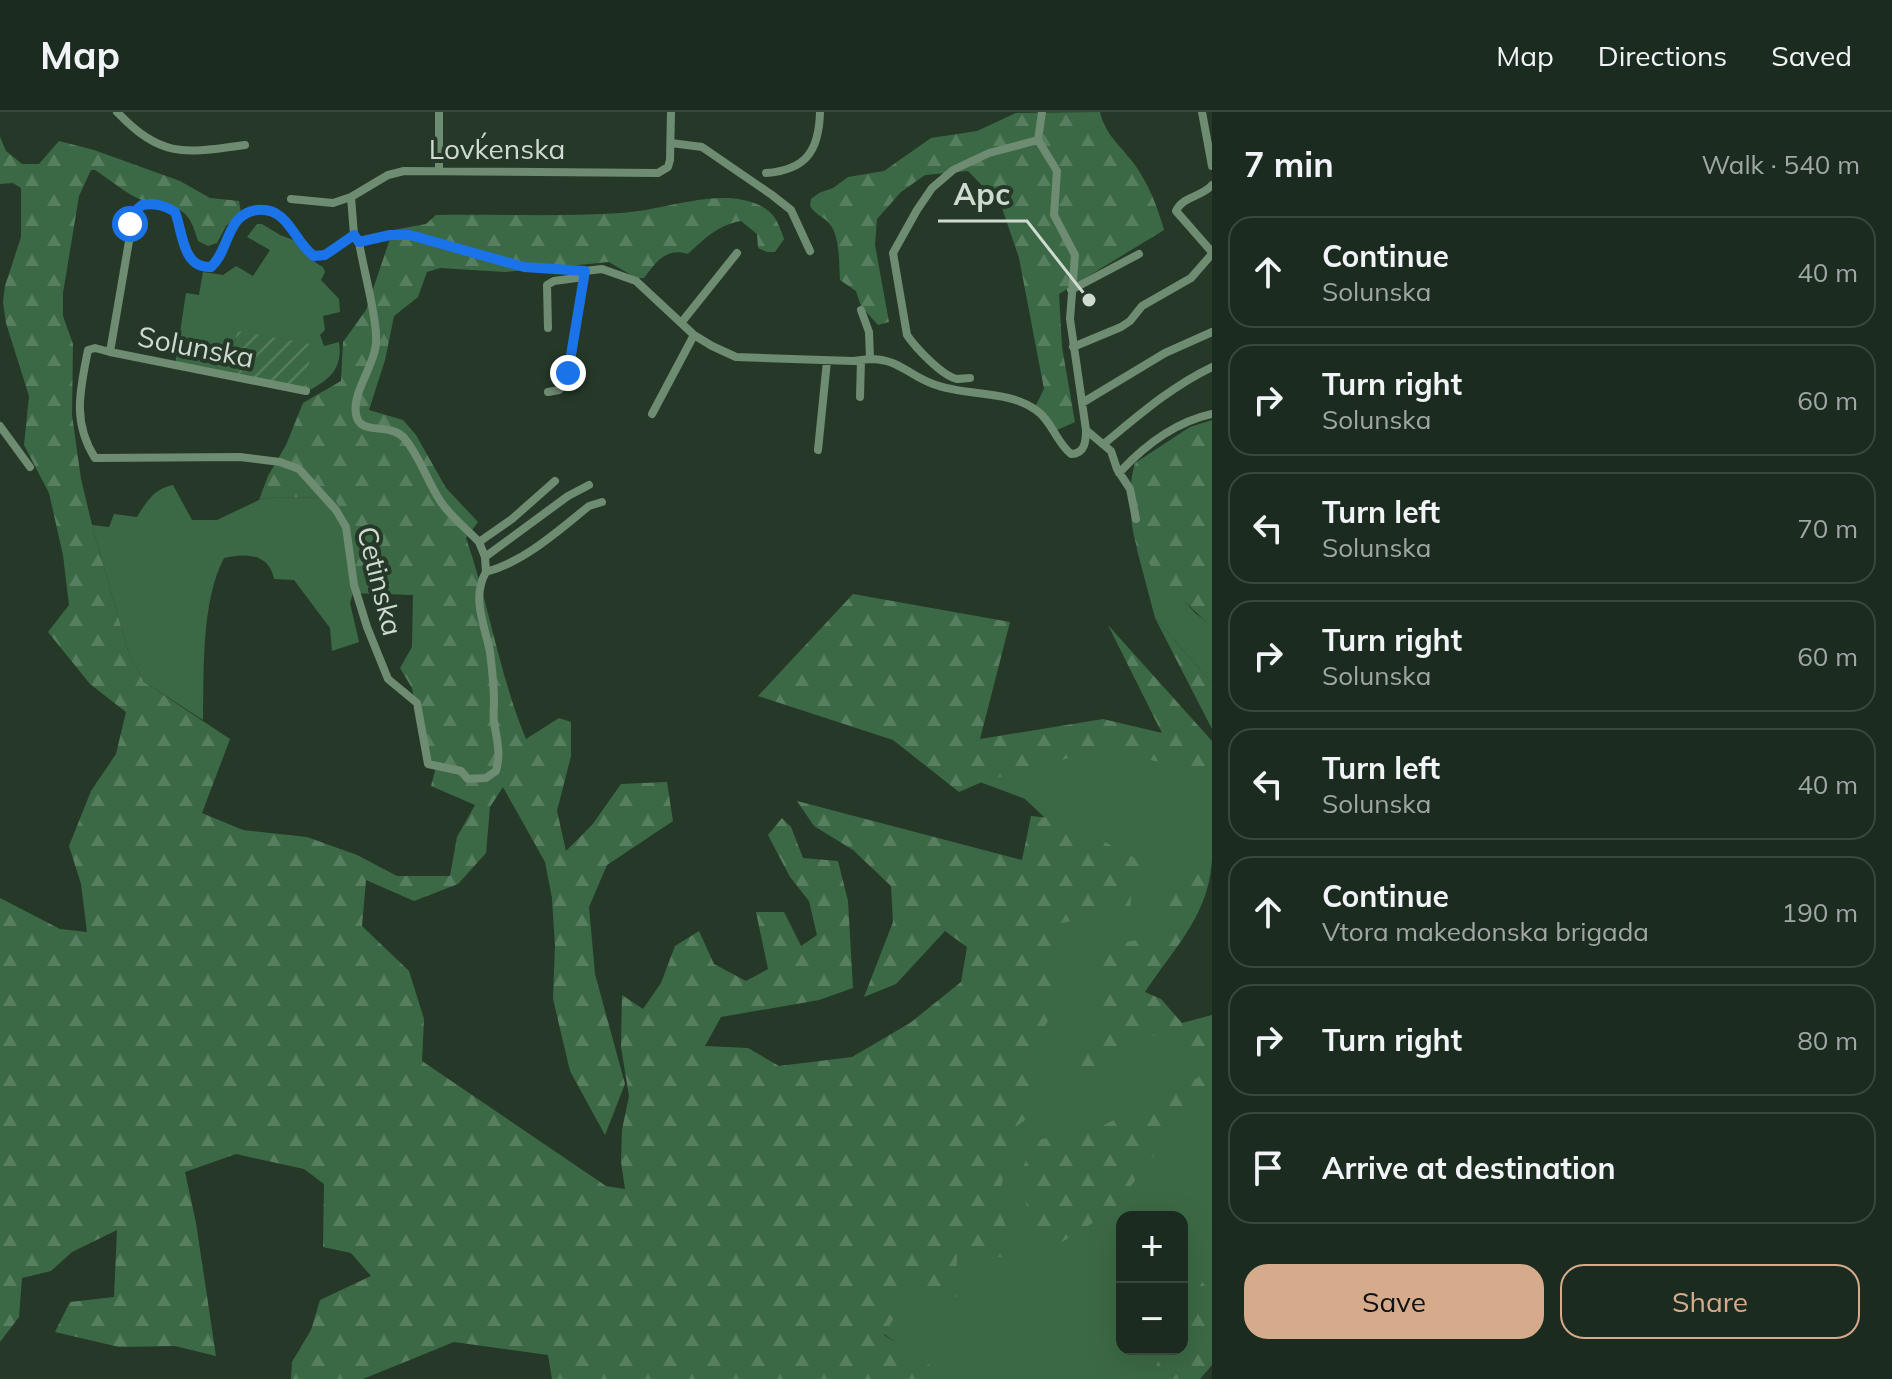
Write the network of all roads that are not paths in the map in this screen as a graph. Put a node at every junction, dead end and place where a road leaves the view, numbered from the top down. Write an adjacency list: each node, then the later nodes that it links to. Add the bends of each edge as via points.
1 (117, 112): 9 (street, via 143,137 167,149)
2 (439, 112): 11 (street)
3 (671, 112): 8 (street, Lovḱenska)
4 (820, 112): 12 (street, via 817,140 809,154 788,171)
5 (1042, 112): 7 (street)
6 (1202, 112): 10 (street)
7 (1038, 140): 22 (street, via 1055,166 1054,215 1075,255); 33 (street, via 976,158 942,177 893,253 907,335 945,373)
8 (671, 143): 11 (street, Lovḱenska, via 668,167 658,173); 17 (street, via 702,147 772,195 791,210)
9 (245, 145)
10 (1212, 166)
11 (439, 170): 15 (street, Lovḱenska, via 396,173)
12 (766, 173)
13 (1212, 185): 19 (street, via 1184,200 1176,211)
14 (291, 199): 15 (street)
15 (345, 200): 16 (street)
16 (356, 239): 21 (street, via 410,235 524,267); 29 (street, Solunska, via 314,256 281,217 253,210 237,219 219,259 206,268 192,262 175,212 159,204 142,205 130,224); 50 (street, Cetinska, via 376,343 357,401 359,424 398,431 442,504)
17 (810, 251)
18 (737, 253): 24 (street)
19 (1212, 253): 28 (street, via 1191,278 1142,306 1130,321)
20 (1139, 254): 22 (street)
21 (584, 274): 24 (street, via 602,269 636,281); 25 (street, via 547,285); 35 (street, via 566,382)
22 (1071, 290): 28 (street)
23 (861, 310): 30 (street, via 869,332)
24 (681, 323): 27 (street)
25 (548, 328)
26 (1212, 332): 37 (street, via 1165,353)
27 (694, 335): 31 (street, via 736,357); 38 (street)
28 (1073, 347): 37 (street)
29 (110, 352): 34 (street, Solunska); 52 (street, Cetinska, via 88,350 80,399 79,419 95,458 240,457 299,469 346,527 354,585 367,627 388,679 417,703 428,764 461,771 468,779 496,771 501,755 493,719 490,652 481,622 479,597)
30 (866, 360): 31 (street); 36 (street); 41 (street, via 892,361 932,384 1029,405 1045,417 1071,454 1086,445)
31 (827, 361): 43 (street)
32 (1212, 367): 42 (street, via 1154,403)
33 (970, 378)
34 (306, 391)
35 (548, 392)
36 (860, 397)
37 (1082, 403): 41 (street)
38 (652, 414)
39 (1212, 414): 45 (street, via 1183,423 1147,446)
40 (0, 426): 44 (street)
41 (1086, 430): 42 (street)
42 (1105, 443): 45 (street)
43 (818, 450)
44 (30, 467)
45 (1119, 473): 49 (street, via 1130,489)
46 (555, 481): 50 (street)
47 (589, 485): 51 (street)
48 (602, 502): 52 (street)
49 (1136, 519)
50 (479, 542): 51 (street, Cetinska)
51 (485, 557): 52 (street, Cetinska)
52 (486, 572)

